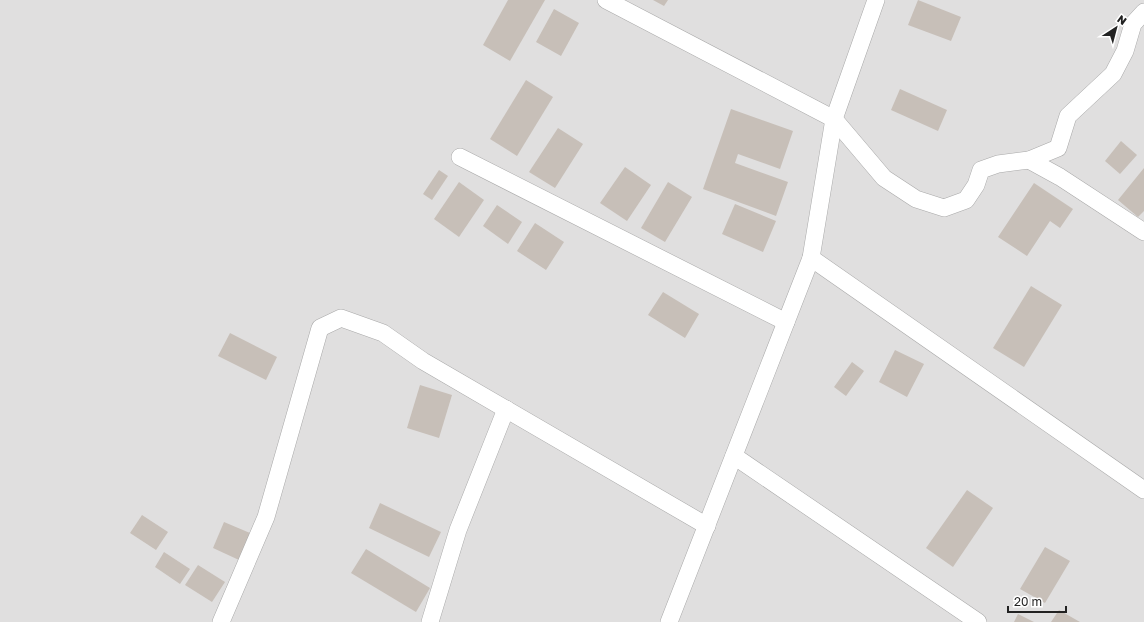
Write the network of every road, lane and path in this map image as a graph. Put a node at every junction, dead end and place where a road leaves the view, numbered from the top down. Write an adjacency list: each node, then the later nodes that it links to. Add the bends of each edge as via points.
1 (606, 0): 4 (street)
2 (876, 0): 4 (street)
3 (1144, 12): 6 (street, via 1133,24 1125,51 1113,74 1068,116 1058,148)
4 (834, 119): 6 (street, via 884,178 916,199 944,208 966,200 976,185 981,170 998,164); 8 (street)
5 (460, 158): 9 (street)
6 (1029, 160): 7 (street, via 1060,177)
7 (1144, 232)
8 (811, 258): 9 (street); 12 (street)
9 (786, 322): 11 (street)
10 (506, 409): 13 (street); 14 (street, via 383,333 341,318 320,328 266,517); 15 (street, via 458,530)
11 (734, 456): 13 (street); 17 (street)
12 (1144, 490)
13 (707, 526): 16 (street)
14 (221, 622)
15 (430, 622)
16 (669, 622)
17 (978, 622)

